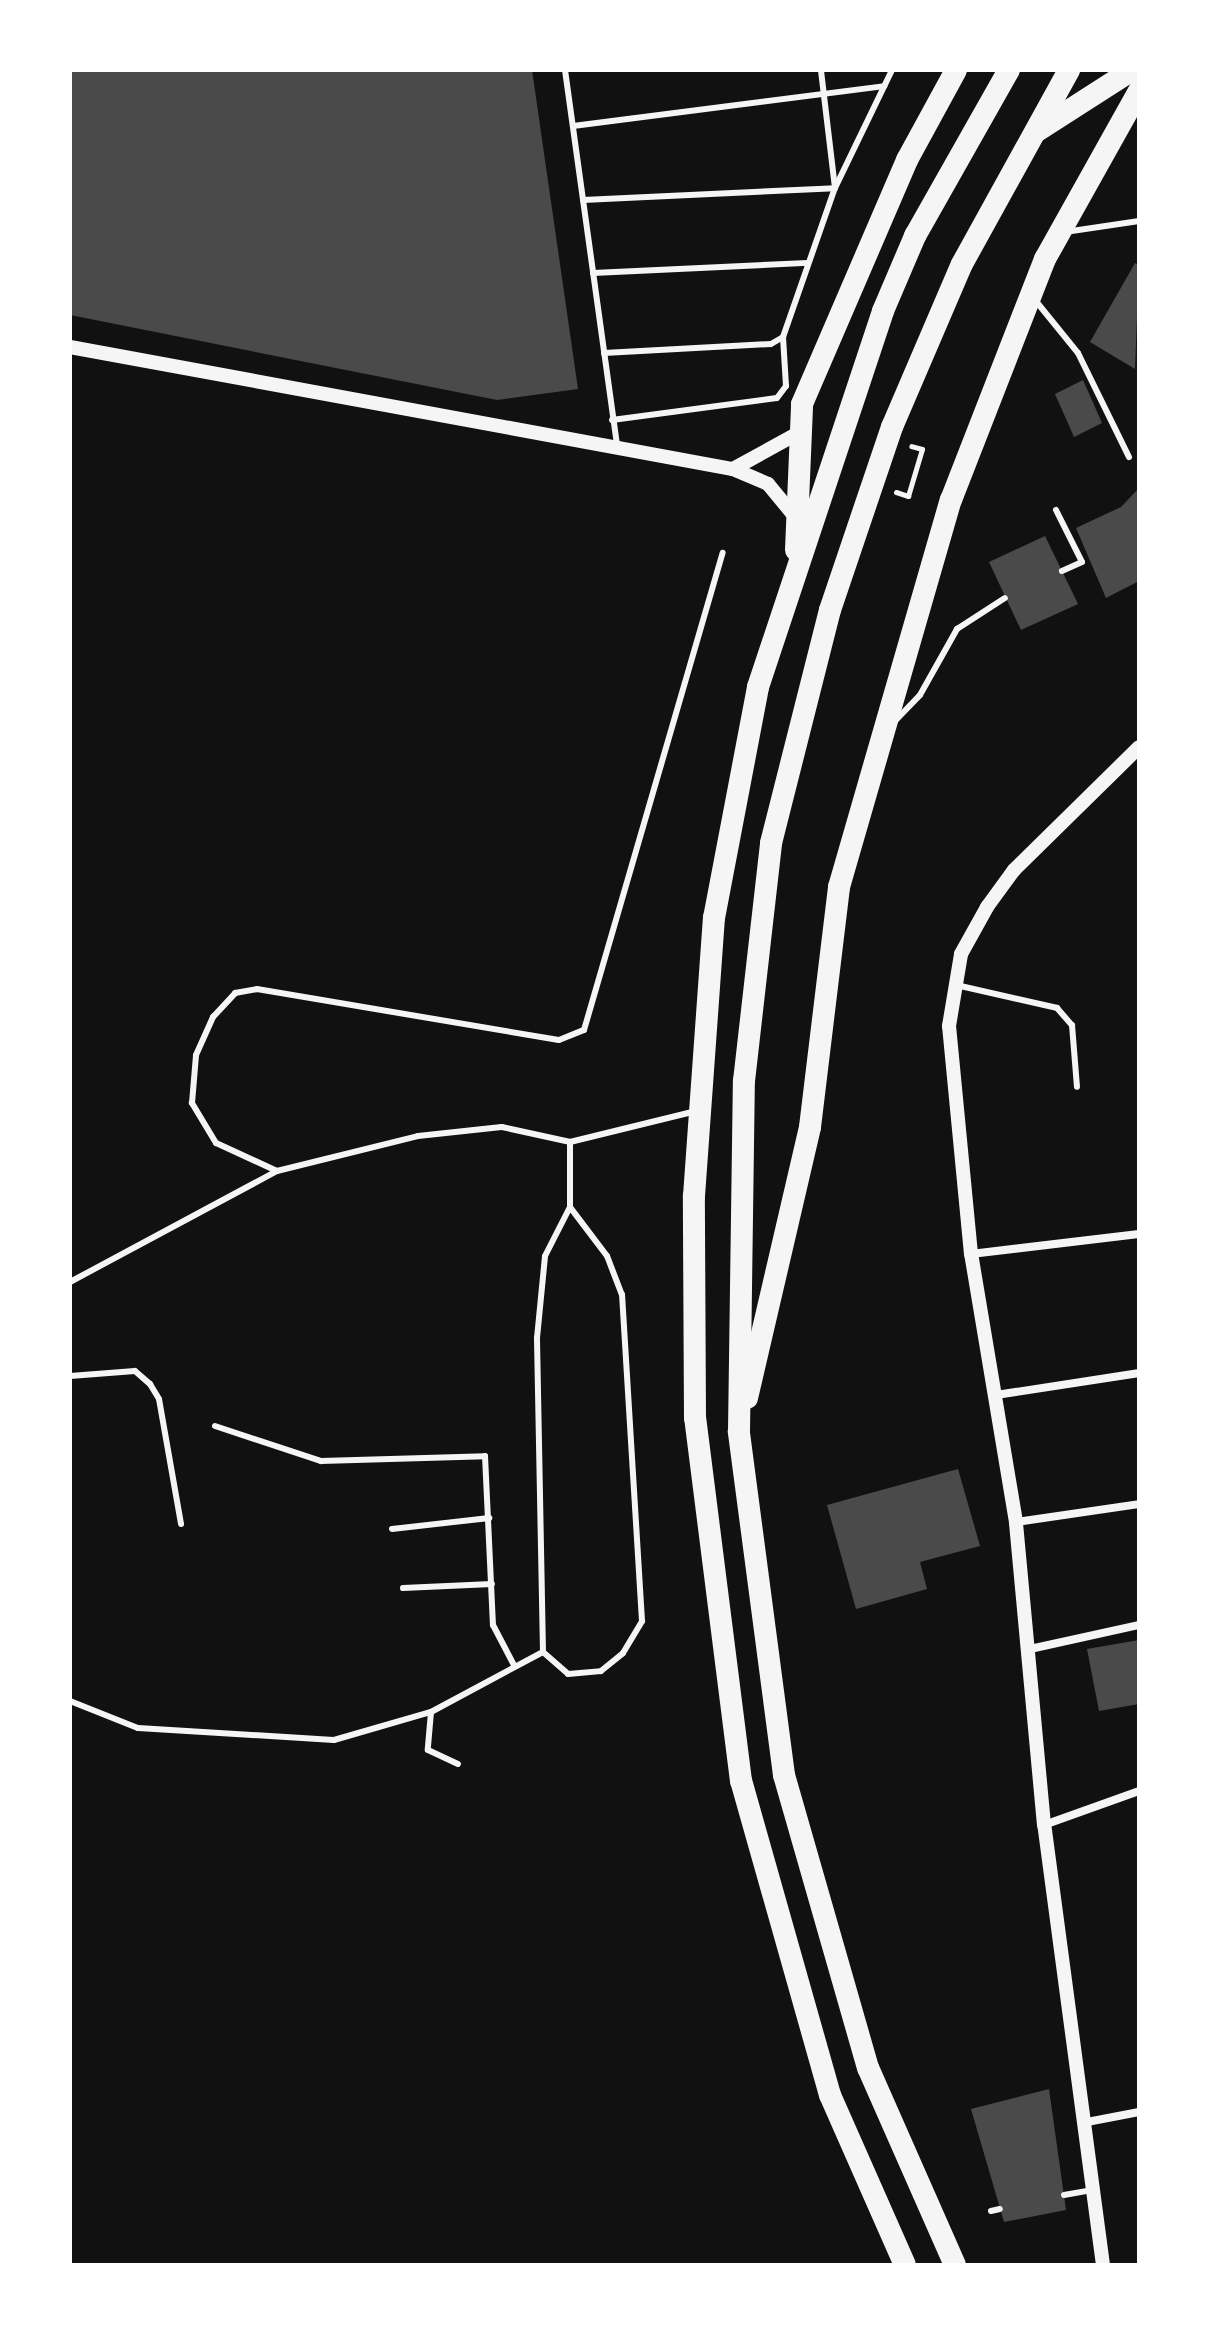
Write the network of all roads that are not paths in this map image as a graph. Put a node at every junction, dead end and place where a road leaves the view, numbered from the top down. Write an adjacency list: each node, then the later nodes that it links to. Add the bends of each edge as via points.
1 (565, 70): 11 (lane)
2 (821, 70): 9 (lane)
3 (892, 70): 8 (lane)
4 (956, 70): 24 (highway, via 817,364)
5 (1009, 70): 31 (highway, via 915,236 883,311)
6 (1069, 70): 12 (highway)
7 (1132, 70): 12 (highway)
8 (884, 86): 9 (lane); 13 (lane)
9 (825, 89): 11 (lane); 13 (lane)
10 (1139, 91): 16 (highway)
11 (573, 126): 14 (lane)
12 (1030, 136): 49 (highway, via 962,264 892,427 830,610 777,816 750,987 744,1081)
13 (835, 188): 14 (lane); 17 (lane)
14 (583, 200): 18 (lane)
15 (1139, 221): 16 (lane)
16 (1058, 233): 19 (highway)
17 (808, 263): 18 (lane); 20 (lane)
18 (593, 273): 22 (lane)
19 (1030, 294): 26 (lane, via 1078,353); 34 (highway, via 951,500)
20 (783, 337): 22 (lane, via 771,344); 23 (lane, via 786,386 777,398)
21 (70, 347): 25 (street)
22 (604, 353): 23 (lane)
23 (612, 420): 25 (lane)
24 (800, 432): 27 (street); 29 (highway)
25 (618, 453): 27 (street)
26 (1129, 457)
27 (733, 469): 29 (street, via 768,484)
28 (1056, 510): 32 (lane, via 1082,562)
29 (796, 518): 31 (highway)
30 (723, 553): 40 (lane, via 584,1030 559,1040 257,989 235,993 213,1017 196,1055 192,1103 216,1143)
31 (796, 568): 38 (highway, via 758,687 731,813 709,968)
32 (1062, 571)
33 (1005, 598): 34 (lane, via 957,629 920,695)
34 (883, 733): 49 (highway, via 839,887 810,1127)
35 (1139, 747): 36 (street, via 1014,870 961,954)
36 (953, 984): 37 (lane, via 1057,1008 1072,1025); 43 (street, via 949,1026)
37 (1077, 1087)
38 (700, 1110): 39 (lane); 72 (highway, via 695,1418 741,1781 830,2095)
39 (570, 1142): 40 (lane, via 502,1127 418,1136); 41 (lane)
40 (277, 1171): 44 (lane)
41 (570, 1207): 59 (lane, via 545,1256 537,1338); 59 (lane, via 607,1256 622,1295 642,1621 635,1639 601,1671 568,1674)
42 (1139, 1234): 43 (street)
43 (971, 1254): 47 (street)
44 (70, 1282)
45 (1139, 1373): 47 (street)
46 (70, 1376): 53 (lane, via 135,1371 150,1384 159,1399)
47 (996, 1395): 52 (street)
48 (215, 1426): 51 (lane, via 321,1461 483,1455)
49 (739, 1431): 73 (highway, via 756,1602 810,1887 868,2068)
50 (1139, 1504): 52 (street)
51 (489, 1518): 54 (lane); 55 (lane)
52 (1016, 1522): 58 (street)
53 (181, 1524)
54 (392, 1529)
55 (492, 1584): 56 (lane); 60 (lane, via 493,1625)
56 (403, 1588)
57 (1139, 1625): 58 (street)
58 (1030, 1649): 65 (street)
59 (543, 1652): 60 (lane)
60 (515, 1667): 62 (lane)
61 (70, 1699): 62 (lane, via 138,1728 201,1738 334,1740)
62 (431, 1712): 63 (lane, via 428,1750)
63 (458, 1764)
64 (1139, 1791): 65 (street)
65 (1044, 1825): 67 (street)
66 (1135, 2112): 67 (street)
67 (1087, 2122): 68 (street)
68 (1093, 2189): 69 (lane); 74 (street)
69 (1064, 2195)
70 (1000, 2209): 71 (lane)
71 (991, 2211)
72 (905, 2265)
73 (955, 2265)
74 (1103, 2265)

